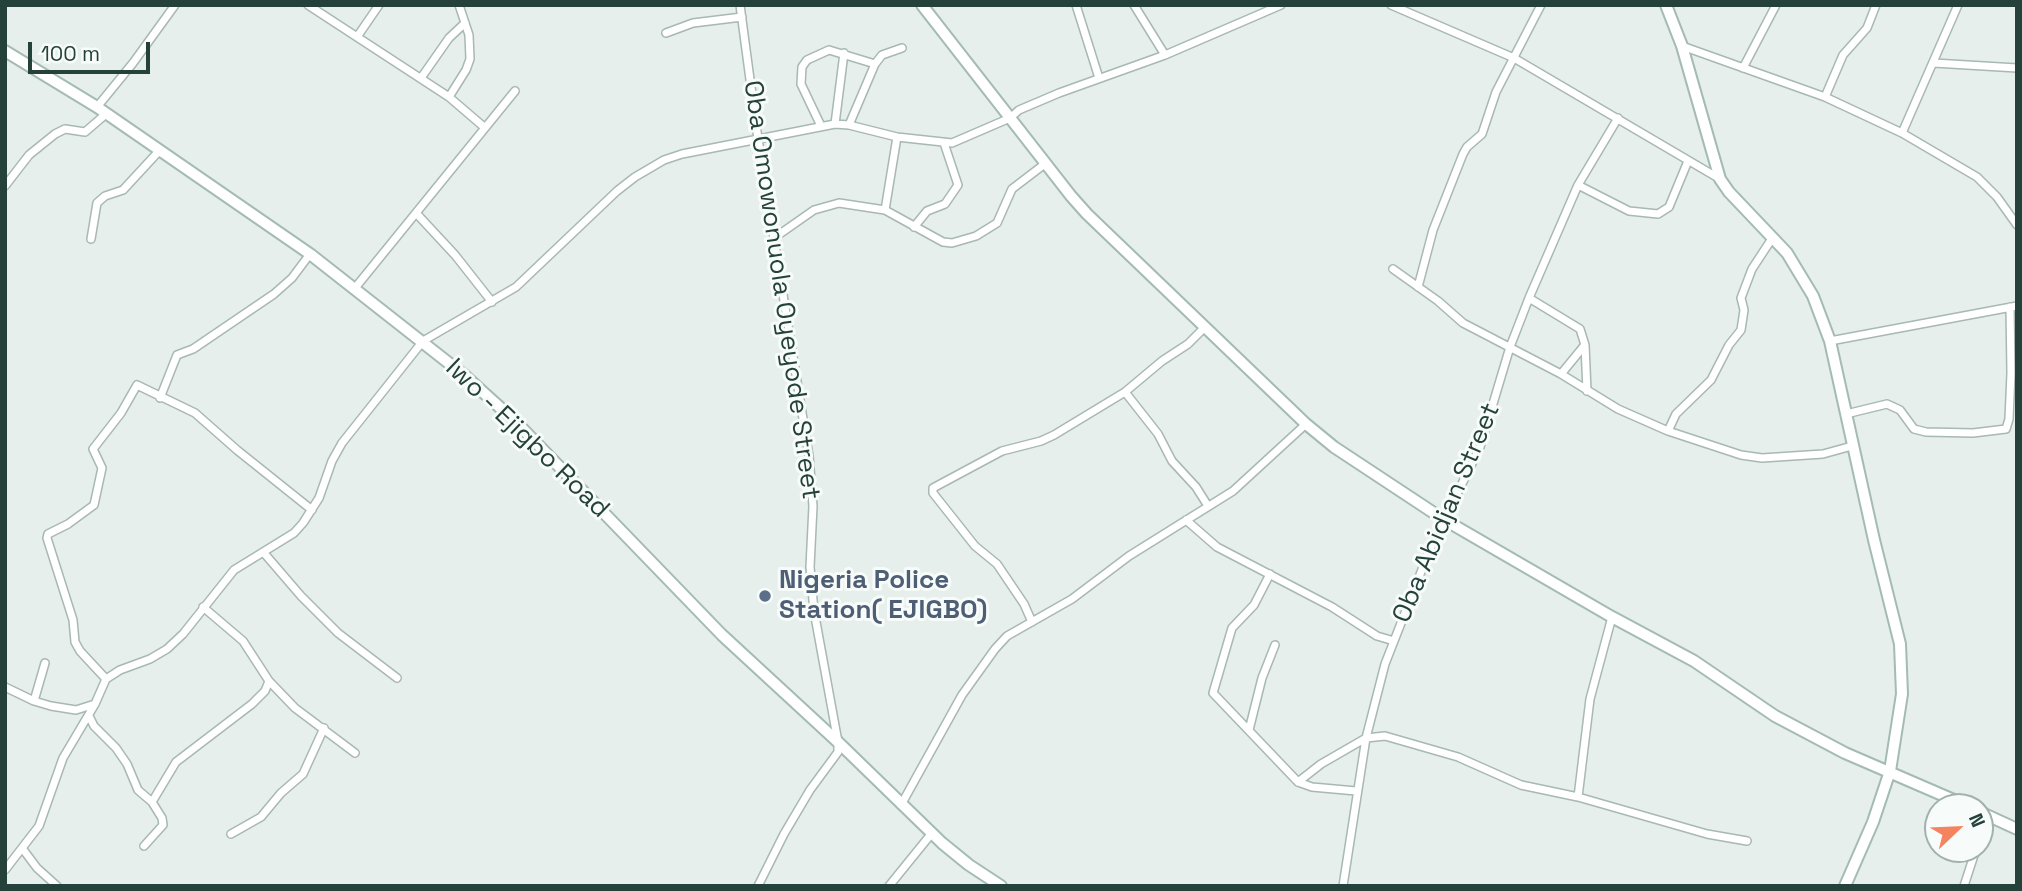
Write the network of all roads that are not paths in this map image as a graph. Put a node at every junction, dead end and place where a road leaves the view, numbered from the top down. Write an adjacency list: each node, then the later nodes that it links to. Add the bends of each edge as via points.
1 (175, 5): 35 (street)
2 (308, 5): 19 (street)
3 (379, 5): 19 (street)
4 (459, 5): 17 (street)
5 (740, 5): 16 (street, Oba Omowonuola Oyeyode Street)
6 (1076, 5): 31 (street)
7 (1134, 5): 24 (street)
8 (1280, 5): 24 (street)
9 (1391, 5): 25 (street)
10 (1541, 5): 25 (street)
11 (1666, 5): 20 (main road)
12 (1776, 5): 28 (street)
13 (1876, 5): 34 (street, via 1871,22 1843,55)
14 (1958, 5): 26 (street)
15 (924, 6): 36 (main road)
16 (742, 17): 18 (street, via 693,23); 44 (street, Oba Omowonuola Oyeyode Street)
17 (465, 23): 30 (street); 33 (street, via 470,59)
18 (666, 33)
19 (357, 37): 30 (street)
20 (1682, 46): 28 (street); 47 (main road)
21 (902, 48): 27 (street, via 882,55)
22 (5, 51): 35 (main road, Iwo - Ejigbo Road)
23 (844, 54): 27 (street); 38 (street); 40 (street, via 829,50 802,66 801,85)
24 (1166, 55): 31 (street)
25 (1514, 58): 37 (street); 63 (street, via 1482,134 1463,154 1433,230)
26 (1934, 63): 29 (street); 42 (street)
27 (875, 65): 39 (street)
28 (1743, 68): 34 (street)
29 (2017, 68)
30 (421, 78): 33 (street)
31 (1099, 78): 36 (street, via 1041,100)
32 (515, 91): 41 (street)
33 (449, 97): 41 (street)
34 (1825, 97): 42 (street)
35 (101, 111): 46 (main road, Iwo - Ejigbo Road); 53 (street, via 85,132 65,129 55,134 29,155)
36 (1010, 118): 45 (street); 49 (main road)
37 (1618, 118): 48 (street); 52 (street, Oba Abidjan Street)
38 (835, 124): 39 (street); 40 (street)
39 (849, 125): 43 (street)
40 (821, 126): 44 (street)
41 (484, 127): 55 (street)
42 (1902, 133): 56 (street, via 1977,177)
43 (897, 137): 45 (street); 54 (street)
44 (758, 139): 59 (street, Oba Omowonuola Oyeyode Street); 66 (street, via 682,154 652,166 617,191 524,280)
45 (944, 144): 57 (street, via 958,185 946,204 927,211)
46 (160, 150): 60 (street, via 123,190 97,203); 61 (main road, Iwo - Ejigbo Road)
47 (1713, 156): 50 (street); 51 (main road)
48 (1688, 161): 50 (street); 52 (street, via 1669,206 1658,214 1629,211)
49 (1046, 163): 57 (street, via 1012,189 997,223 976,236 943,243); 68 (main road, via 1087,214)
50 (1701, 168): 51 (street)
51 (1720, 179): 58 (main road)
52 (1578, 185): 65 (street, Oba Abidjan Street)
53 (5, 186)
54 (885, 211): 57 (street); 59 (street, via 839,203 818,208)
55 (416, 213): 64 (street); 66 (street)
56 (2017, 225)
57 (914, 227)
58 (1773, 236): 70 (main road, via 1805,281); 79 (street, via 1752,269 1741,298 1741,330 1711,380 1676,414)
59 (774, 238): 103 (street, Oba Omowonuola Oyeyode Street, via 809,456 814,611)
60 (91, 239)
61 (310, 254): 64 (main road, Iwo - Ejigbo Road); 76 (street, via 274,294 177,355)
62 (1393, 270): 63 (street)
63 (1418, 287): 72 (street, via 1463,323)
64 (355, 288): 69 (main road, Iwo - Ejigbo Road)
65 (1529, 298): 71 (street, via 1573,323); 72 (street, Oba Abidjan Street)
66 (492, 302): 69 (street)
67 (2013, 307): 70 (street); 77 (street, via 2006,429 1926,432 1914,429 1900,410 1888,404)
68 (1205, 327): 75 (street); 78 (main road)
69 (423, 341): 82 (street, via 342,443); 103 (main road, Iwo - Ejigbo Road, via 500,407 696,610)
70 (1830, 341): 77 (main road)
71 (1585, 345): 73 (street); 74 (street)
72 (1510, 347): 73 (street); 83 (street, Oba Abidjan Street, via 1480,447)
73 (1561, 374): 74 (street)
74 (1587, 391): 79 (street)
75 (1125, 392): 81 (street); 89 (street, via 1041,442 1013,447 933,488 975,547 997,564)
76 (160, 398): 82 (street, via 195,413); 94 (street, via 137,385 93,449 102,468 94,505 47,538 74,620 75,642)
77 (1846, 414): 80 (main road)
78 (1306, 424): 81 (street, via 1234,491); 83 (main road)
79 (1668, 432): 80 (street, via 1762,458 1823,454)
80 (1852, 446): 105 (main road, via 1900,644 1902,694)
81 (1208, 506): 84 (street)
82 (312, 510): 85 (street, via 294,533)
83 (1443, 519): 88 (main road); 90 (street, Oba Abidjan Street)
84 (1186, 520): 86 (street, via 1217,547); 89 (street)
85 (264, 553): 87 (street, via 234,570); 93 (street, via 338,633)
86 (1270, 574): 90 (street, via 1377,636); 101 (street, via 1254,605 1232,628 1213,690)
87 (203, 607): 94 (street, via 167,649); 95 (street, via 243,641)
88 (1612, 617): 105 (main road, via 1695,660 1775,716); 109 (street, via 1590,699)
89 (1032, 622): 111 (street, via 1007,636 962,695)
90 (1394, 640): 102 (street, Oba Abidjan Street)
91 (1275, 645): 101 (street)
92 (45, 663): 97 (street)
93 (397, 678)
94 (106, 679): 98 (street)
95 (269, 681): 100 (street, via 295,708); 110 (street, via 252,704 176,762)
96 (5, 687): 97 (street)
97 (34, 701): 98 (street, via 76,710)
98 (95, 704): 99 (street)
99 (89, 716): 110 (street, via 127,764 138,790); 118 (street, via 66,751 38,826)
100 (324, 728): 104 (street); 115 (street, via 303,774 261,817)
101 (1249, 730): 106 (street)
102 (1366, 738): 106 (street); 107 (street, Oba Abidjan Street); 109 (street, via 1385,736 1458,757 1521,785)
103 (838, 742): 111 (main road, Iwo - Ejigbo Road); 122 (street, via 838,752 810,790)
104 (355, 753)
105 (1890, 771): 108 (main road); 126 (main road)
106 (1298, 782): 107 (street)
107 (1356, 791): 125 (street, Oba Abidjan Street)
108 (1939, 793)
109 (1578, 797): 116 (street)
110 (152, 802): 117 (street, via 164,821)
111 (901, 805): 114 (main road, Iwo - Ejigbo Road)
112 (1994, 818): 113 (main road)
113 (2017, 829)
114 (932, 833): 123 (street); 124 (main road, Iwo - Ejigbo Road)
115 (231, 834)
116 (1746, 841)
117 (144, 846)
118 (22, 848): 120 (street); 121 (street)
119 (1971, 863): 127 (street)
120 (5, 870)
121 (57, 886)
122 (758, 886)
123 (888, 886)
124 (1001, 886)
125 (1343, 886)
126 (1845, 886)
127 (1964, 886)

